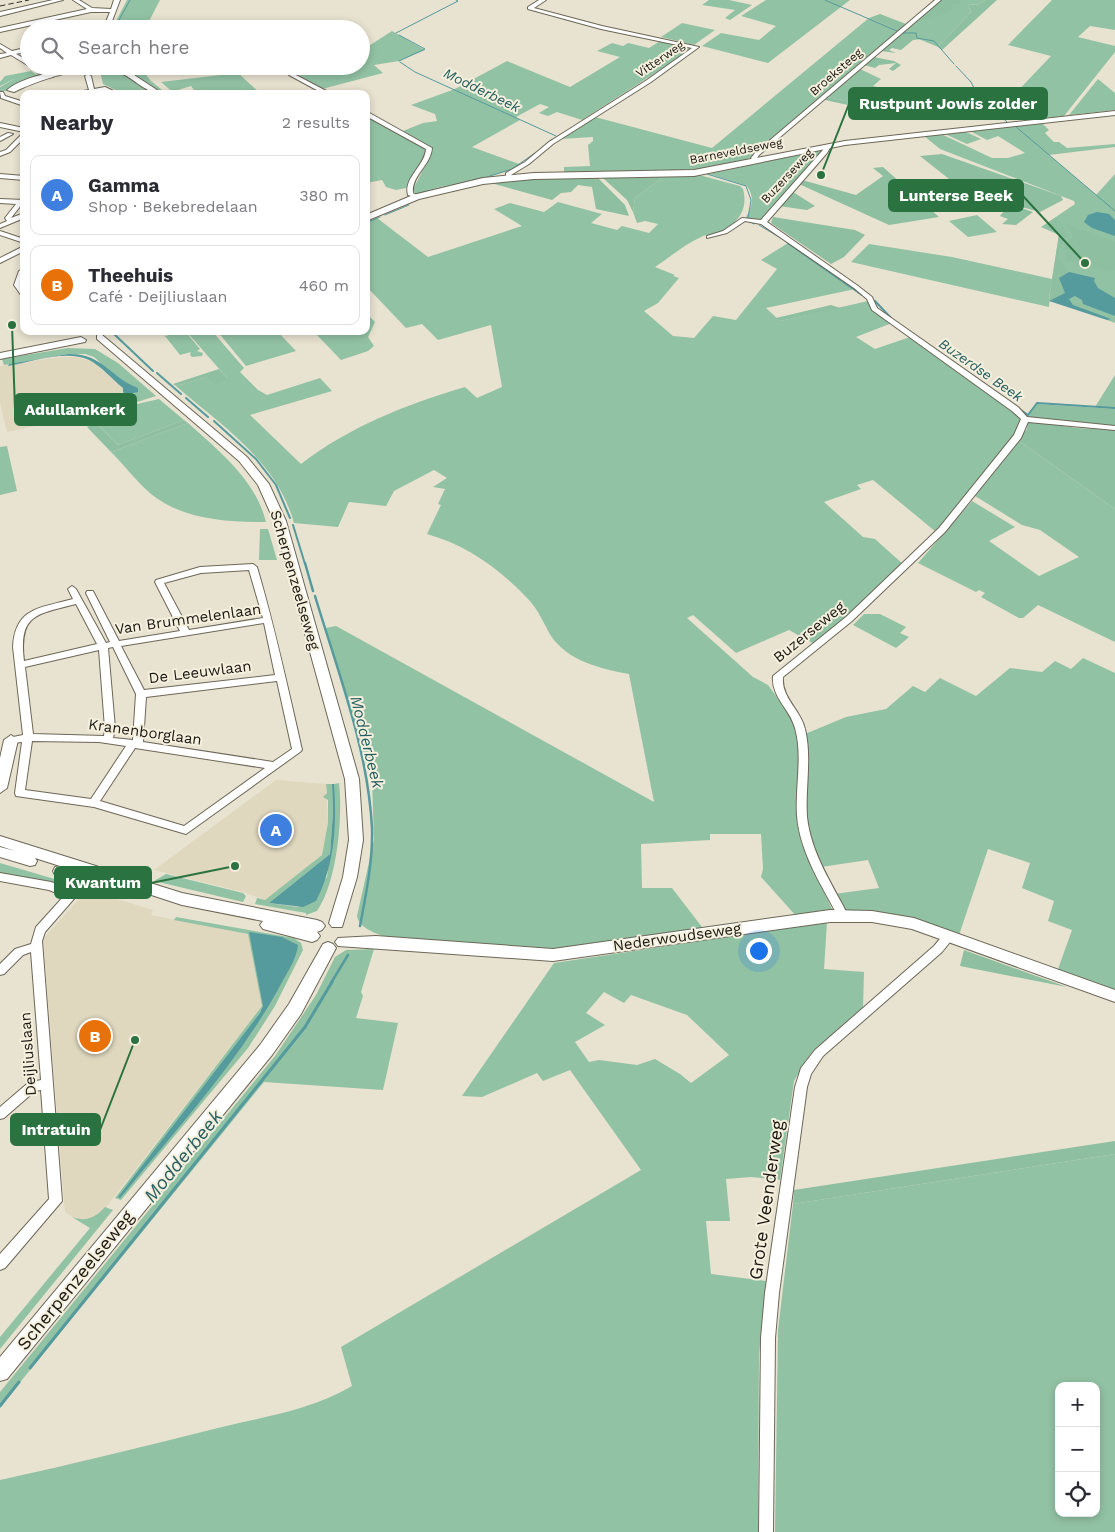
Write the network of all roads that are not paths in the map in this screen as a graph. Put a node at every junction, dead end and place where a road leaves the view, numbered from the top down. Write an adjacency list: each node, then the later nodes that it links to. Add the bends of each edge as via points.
1 (60, 0): 8 (street)
2 (76, 0): 6 (street)
3 (117, 0): 7 (street)
4 (543, 0): 41 (street, Vitterweg, via 530,8 696,47 551,143 508,174)
5 (938, 0): 38 (street, Broeksteeg, via 754,156)
6 (92, 10): 7 (street); 9 (street)
7 (111, 10): 10 (street, via 114,12)
8 (1, 16): 12 (street)
9 (51, 20)
10 (110, 20)
11 (20, 26): 12 (street)
12 (14, 27): 13 (street)
13 (0, 30)
14 (0, 46): 16 (street)
15 (20, 52): 16 (street)
16 (11, 54): 17 (street); 18 (street)
17 (0, 56)
18 (20, 59)
19 (58, 75): 22 (main road)
20 (128, 75): 25 (main road)
21 (293, 75): 26 (street)
22 (48, 76): 27 (main road)
23 (88, 76): 24 (street)
24 (92, 90)
25 (152, 90)
26 (321, 90)
27 (1, 93): 28 (street, via 3,97)
28 (20, 103)
29 (1115, 113): 36 (main road, Barneveldseweg)
30 (370, 115): 42 (street, via 429,148 428,158 408,191)
31 (0, 125): 32 (street)
32 (20, 130)
33 (10, 134): 35 (street)
34 (20, 136): 37 (street, via 8,151)
35 (0, 140)
36 (828, 146): 38 (main road, Barneveldseweg); 49 (street, Buzerseweg)
37 (0, 153)
38 (758, 161): 41 (main road, Barneveldseweg, via 681,174)
39 (0, 176): 40 (street)
40 (20, 178)
41 (509, 178): 42 (main road, Barneveldseweg, via 466,184)
42 (416, 198): 46 (main road, Barneveldseweg)
43 (0, 201): 44 (street)
44 (20, 202)
45 (20, 204): 48 (street, via 8,218)
46 (370, 216)
47 (20, 217): 48 (street)
48 (11, 222): 50 (street)
49 (763, 222): 52 (street, Buzerseweg, via 744,219 725,232); 58 (street, Buzerseweg, via 856,287 870,298 874,309)
50 (0, 226)
51 (0, 233): 53 (street)
52 (709, 237)
53 (20, 240)
54 (20, 250): 55 (street)
55 (0, 261)
56 (91, 337): 57 (main road); 83 (main road, Scherpenzeelseweg, via 127,360 243,459 263,484 280,521 352,779 356,840 350,877)
57 (0, 356)
58 (1025, 419): 59 (street); 82 (street, Buzerseweg, via 1018,436 942,530 849,619 778,676 777,687 800,727 802,818 806,841)
59 (1115, 428)
60 (72, 589): 62 (street)
61 (90, 593): 65 (street)
62 (78, 601): 66 (street); 67 (street, via 38,612 22,622 16,637)
63 (268, 620): 64 (street, Van Brummelenlaan); 64 (street, via 253,567 200,570 159,582); 68 (street, Van Brummelenlaan)
64 (186, 634): 65 (street, Van Brummelenlaan)
65 (116, 644): 66 (street, Van Brummelenlaan); 69 (street)
66 (103, 646): 67 (street, Van Brummelenlaan); 72 (street, via 110,728)
67 (20, 665): 70 (street)
68 (282, 677): 69 (street, De Leeuwlaan); 74 (street, Van Brummelenlaan, via 298,750)
69 (141, 694): 73 (street, De Leeuwlaan)
70 (28, 738): 71 (street, Kranenborglaan); 72 (street, Kranenborglaan); 76 (street, via 20,792)
71 (11, 740): 75 (main road)
72 (108, 740): 73 (street, Kranenborglaan)
73 (135, 743): 74 (street, Kranenborglaan); 76 (street)
74 (274, 766): 76 (street, via 186,830)
75 (0, 788)
76 (94, 803)
77 (0, 841): 79 (main road)
78 (0, 852): 79 (main road)
79 (88, 875): 81 (street, Deijliuslaan); 83 (main road, Nederwoudseweg)
80 (0, 877): 81 (street, via 51,886)
81 (71, 894): 85 (street, Deijliuslaan, via 40,930)
82 (843, 914): 83 (main road, Nederwoudseweg, via 553,954 376,942); 84 (main road, Nederwoudseweg, via 887,918)
83 (329, 934): 91 (main road, Scherpenzeelseweg, via 295,1009 266,1050)
84 (948, 937): 87 (main road, Nederwoudseweg); 92 (street, Grote Veenderweg, via 819,1053 805,1072 768,1338)
85 (35, 947): 86 (street, via 19,952); 88 (street, Deijliuslaan)
86 (0, 971)
87 (1115, 996)
88 (46, 1084): 89 (street, via 32,1087); 90 (street, Deijliuslaan, via 56,1201)
89 (0, 1114)
90 (0, 1264)
91 (0, 1372)
92 (766, 1532)

